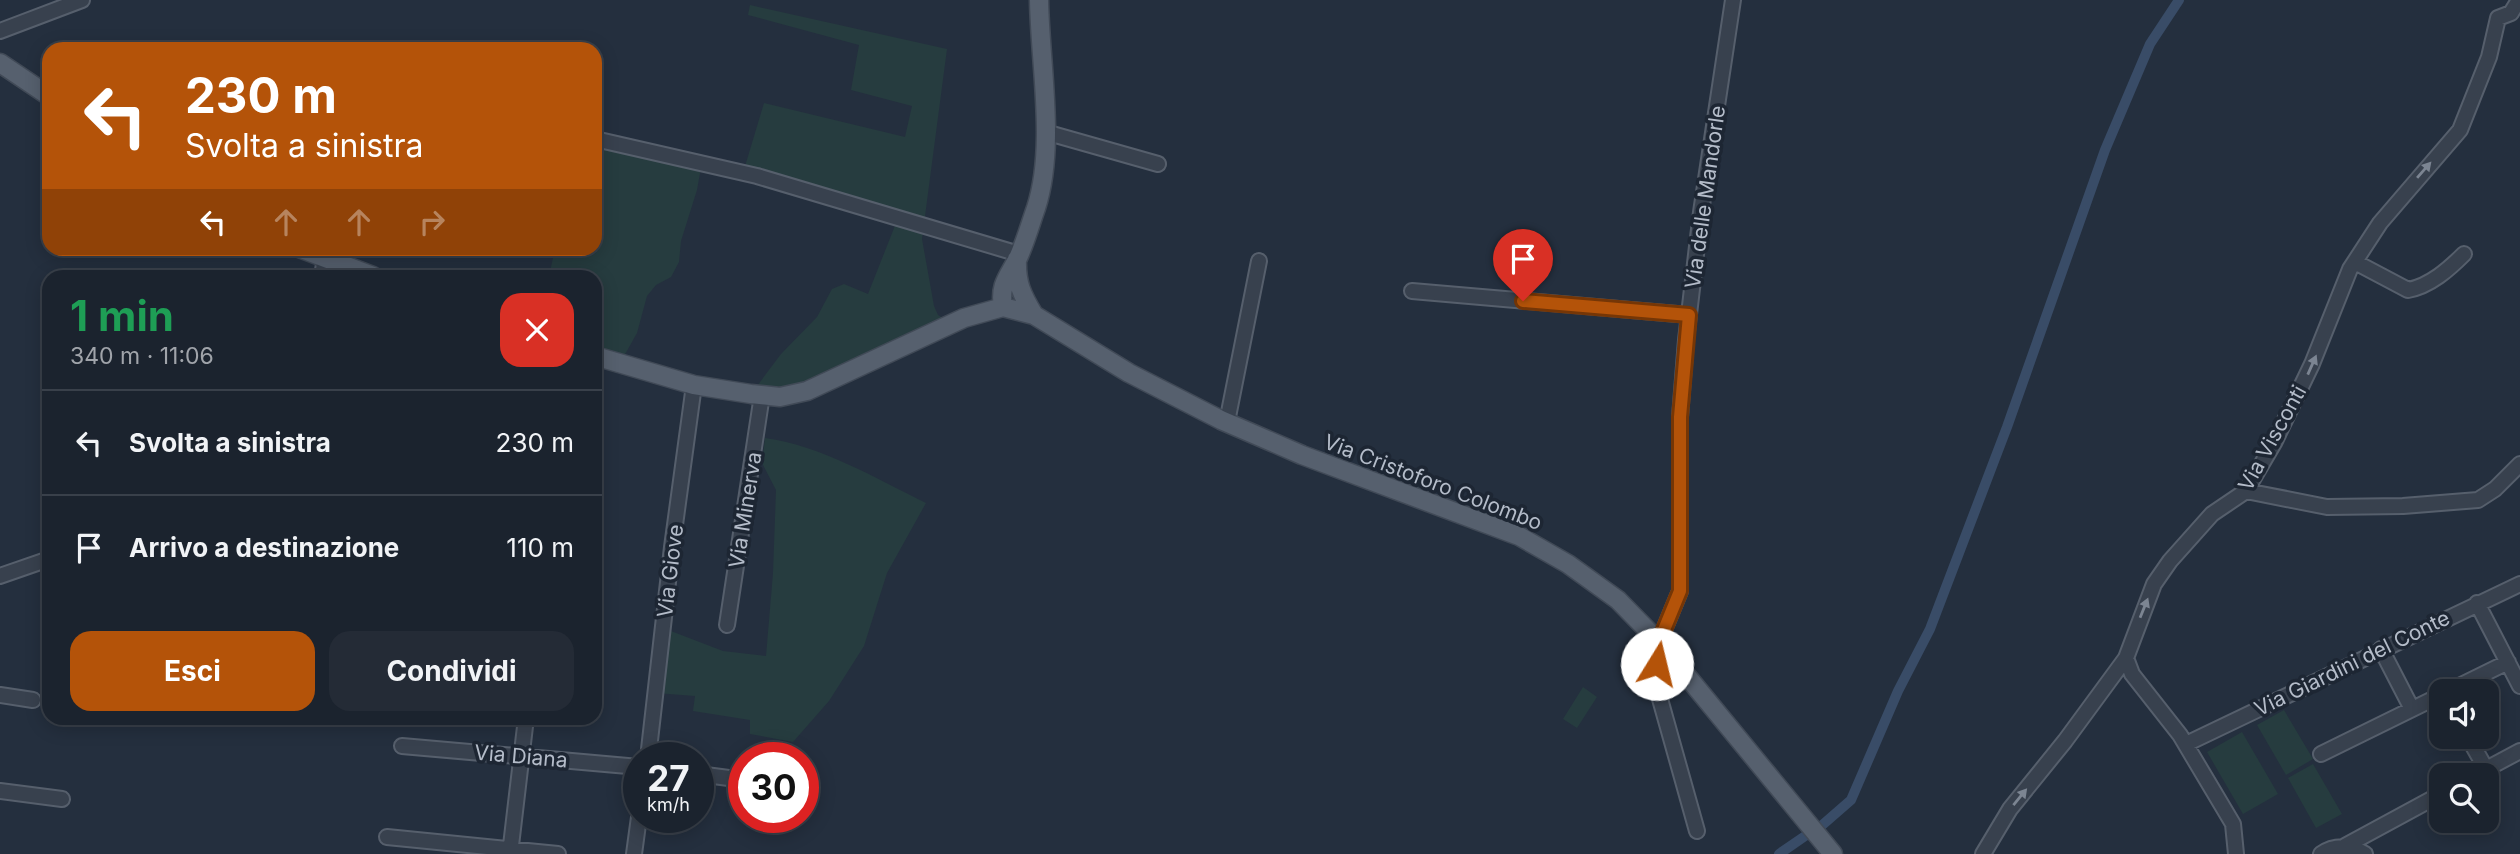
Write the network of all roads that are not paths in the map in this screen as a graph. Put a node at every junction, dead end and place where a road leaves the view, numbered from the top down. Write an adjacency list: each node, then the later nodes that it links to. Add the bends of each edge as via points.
1 (82, 0): 5 (street)
2 (1039, 0): 8 (main road)
3 (1733, 0): 23 (street, Via delle Mandorle)
4 (2519, 0): 16 (street, Via Visconti, one-way to 4, via 2380,223 2460,130 2490,57 2498,18 2511,13)
5 (0, 31)
6 (0, 63): 7 (main road)
7 (42, 91)
8 (1045, 132): 10 (street); 13 (main road, via 1038,200)
9 (602, 141): 13 (street, via 757,176)
10 (1158, 164)
11 (2464, 254): 16 (street, via 2444,273 2408,290)
12 (320, 256): 14 (main road)
13 (1018, 256): 19 (main road)
14 (325, 258): 17 (street); 18 (main road)
15 (1259, 261): 28 (street)
16 (2354, 262): 30 (street, Via Visconti, one-way to 16, via 2312,364)
17 (323, 270)
18 (357, 270)
19 (1010, 280): 21 (main road, via 1001,293); 22 (main road); 24 (main road)
20 (1412, 291): 23 (street)
21 (1003, 307): 22 (main road, Via Cristoforo Colombo); 24 (main road)
22 (1034, 315): 28 (main road, Via Cristoforo Colombo, via 1129,373)
23 (1689, 315): 36 (street, Via delle Mandorle, via 1680,417 1680,591)
24 (964, 318): 27 (main road, via 807,391 780,397)
25 (602, 358): 26 (main road)
26 (695, 385): 27 (main road); 47 (street, Via Giove)
27 (762, 395): 35 (street, Via Minerva)
28 (1227, 422): 36 (main road, Via Cristoforo Colombo, via 1302,456 1519,536 1610,594)
29 (2520, 464): 30 (street, via 2478,500 2327,507)
30 (2246, 491): 38 (street, Via Visconti, one-way to 30, via 2154,584 2170,561 2212,514)
31 (42, 561): 32 (street)
32 (0, 576)
33 (2520, 584): 34 (street, Via Giardini del Conte)
34 (2477, 603): 37 (street, Via Giardini del Conte); 39 (street)
35 (727, 625)
36 (1662, 645): 58 (street, Via delle Mandorle, via 1657,664 1660,699); 65 (main road, Via Cristoforo Colombo)
37 (2381, 649): 45 (street); 48 (street, Via Giardini del Conte)
38 (2126, 658): 48 (street, via 2132,674); 66 (street, Via Visconti, one-way to 38, via 2010,809)
39 (2508, 662): 40 (street); 41 (street)
40 (2473, 679)
41 (2520, 686)
42 (0, 695): 43 (street)
43 (33, 700)
44 (2429, 701): 45 (street)
45 (2412, 709): 51 (street)
46 (525, 725): 52 (street)
47 (650, 742)
48 (2186, 744): 67 (street, via 2232,824)
49 (402, 746): 52 (street, Via Diana)
50 (2520, 751): 53 (street)
51 (2321, 754)
52 (521, 756): 54 (street, Via Diana); 62 (street)
53 (2498, 763)
54 (623, 766)
55 (0, 791): 56 (street)
56 (62, 799)
57 (2429, 800): 61 (street)
58 (1697, 831)
59 (637, 833): 64 (street)
60 (387, 837): 62 (street)
61 (2345, 846): 68 (street); 69 (street)
62 (510, 852): 63 (street)
63 (558, 854)
64 (634, 854)
65 (1833, 854)
66 (1983, 854)
67 (2236, 854)
68 (2321, 854)
69 (2365, 854)

